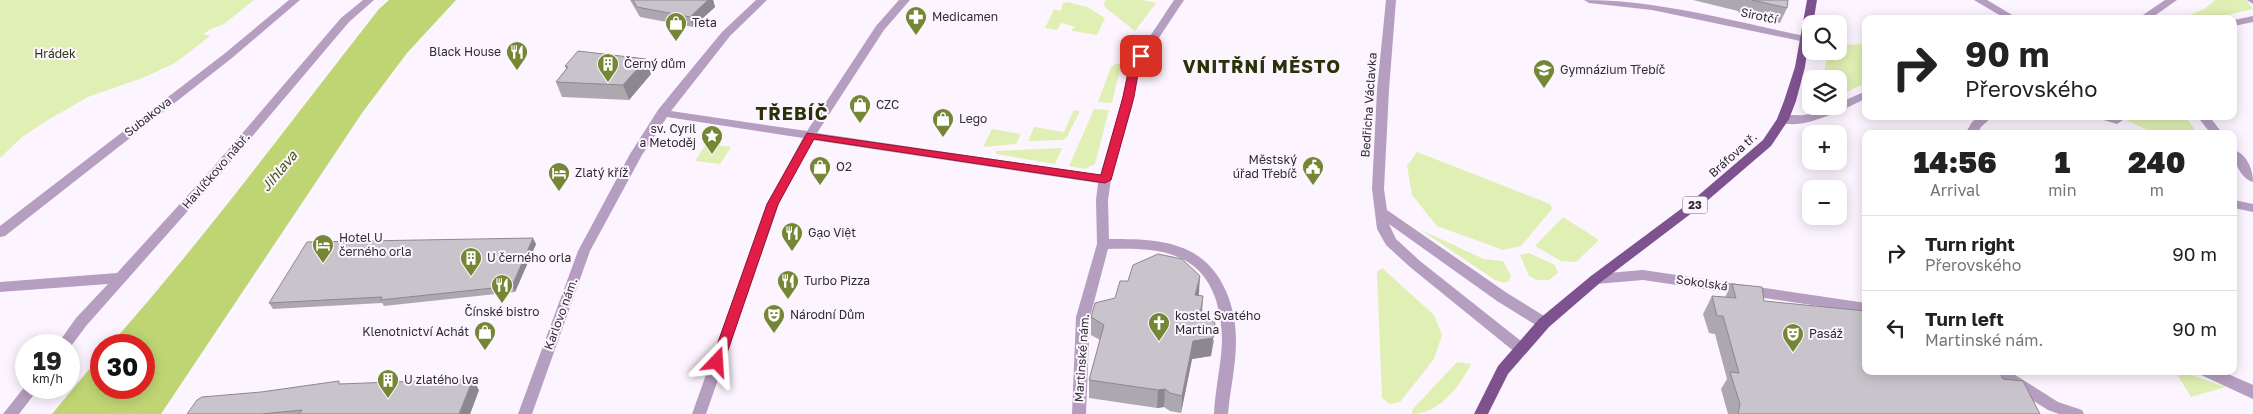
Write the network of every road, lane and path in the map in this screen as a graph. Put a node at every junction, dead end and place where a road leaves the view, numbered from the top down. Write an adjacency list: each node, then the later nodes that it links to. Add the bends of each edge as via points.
1 (295, 0): 32 (street, Subakova)
2 (369, 0): 34 (street, Havlíčkovo nábř., via 345,20)
3 (762, 0): 19 (street, Karlovo nám., via 726,34)
4 (905, 0): 25 (street, via 880,28)
5 (1179, 0): 28 (street, Martinské nám., via 1134,68)
6 (1391, 0): 31 (street, Bedřicha Václavka, via 1382,90 1378,190)
7 (1589, 0): 16 (street, Sirotčí, via 1652,7)
8 (1812, 0): 11 (main road, Bráfova tř. / 23)
9 (1979, 0): 12 (street)
10 (2172, 0): 13 (street)
11 (1809, 15)
12 (2007, 15)
13 (2152, 15)
14 (2253, 19): 15 (street)
15 (2237, 22)
16 (1802, 38)
17 (1802, 54): 20 (main road, Bráfova tř. / 23, via 1797,80)
18 (1862, 96): 20 (street, via 1835,111 1808,119)
19 (662, 113): 25 (street); 46 (street, Karlovo nám., via 631,162 584,251)
20 (1782, 119): 35 (main road, Bráfova tř. / 23, via 1759,152 1698,203)
21 (1982, 120): 23 (street)
22 (2206, 120): 24 (street)
23 (1973, 130)
24 (2215, 130)
25 (810, 135): 28 (street); 47 (street, via 773,204)
26 (2237, 158): 27 (street)
27 (2253, 178)
28 (1105, 180): 33 (street, Martinské nám.)
29 (2237, 205): 30 (street)
30 (2253, 208)
31 (1381, 212): 38 (street); 40 (street, Bedřicha Václavka, via 1383,229 1414,264)
32 (0, 233)
33 (1103, 244): 48 (street, Martinské nám., via 1083,317); 49 (street, via 1164,248 1194,258 1211,272 1228,315 1229,343)
34 (120, 278): 36 (street); 39 (street, Havlíčkovo nábř.)
35 (1596, 279): 37 (street, Sokolská, via 1643,275); 38 (main road, Bráfova tř.)
36 (0, 287)
37 (1862, 307)
38 (1544, 323): 40 (main road, Bráfova tř.)
39 (72, 334)
40 (1521, 349): 50 (main road, Bráfova tř., via 1503,370)
41 (2003, 375): 51 (street, via 2053,406)
42 (2215, 375): 43 (street)
43 (2253, 393)
44 (23, 399): 45 (street)
45 (10, 414)
46 (525, 414)
47 (699, 414)
48 (1079, 414)
49 (1221, 414)
50 (1481, 414)
51 (2077, 414)

